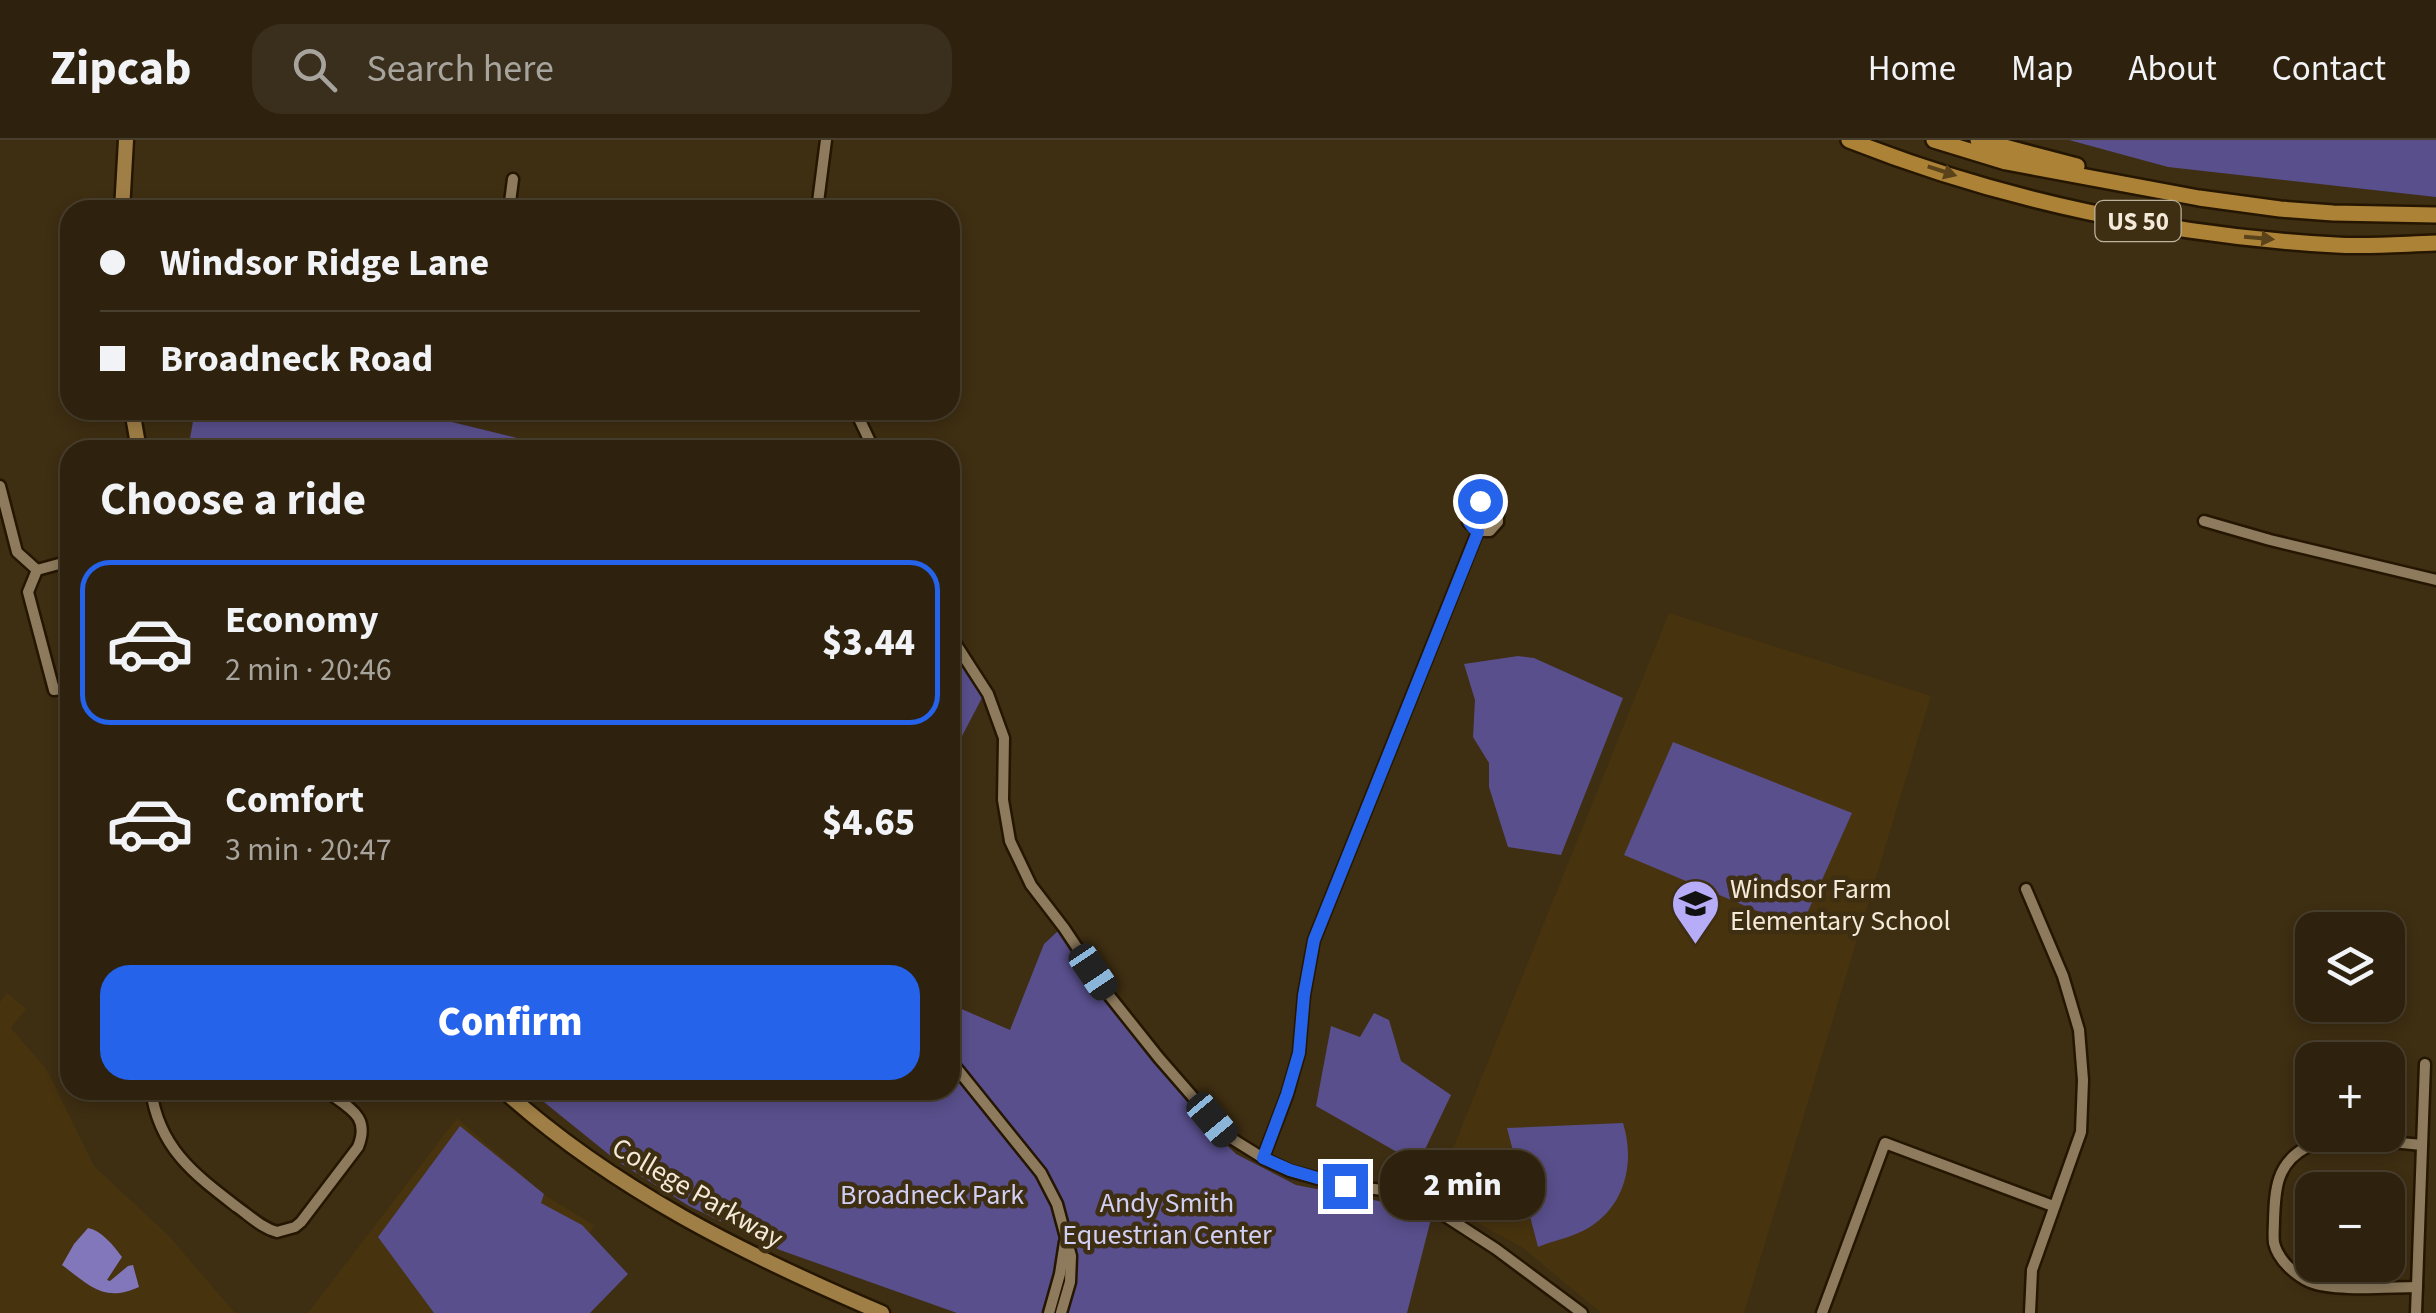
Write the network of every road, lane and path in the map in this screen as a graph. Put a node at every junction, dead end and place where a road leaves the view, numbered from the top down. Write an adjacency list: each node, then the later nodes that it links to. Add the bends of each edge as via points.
1 (126, 140): 8 (main road)
2 (826, 140): 10 (street)
3 (1849, 140): 12 (highway, US 50, one-way to 12, via 2006,192 2195,232 2338,245)
4 (1934, 140): 7 (highway, US 50)
5 (1978, 140): 7 (highway, via 2093,170)
6 (513, 180): 9 (street)
7 (2117, 184): 11 (highway, US 50, via 2280,209)
8 (123, 200)
9 (510, 200)
10 (819, 200)
11 (2436, 215)
12 (2436, 243)
13 (0, 486): 17 (street, via 17,552)
14 (2204, 521): 18 (street)
15 (1478, 532): 28 (street, via 1314,940 1299,1053)
16 (60, 564): 17 (street)
17 (37, 570): 20 (street, via 28,592 54,690)
18 (2436, 580)
19 (960, 650): 28 (street, via 988,694 1004,738 1010,841 1031,885 1159,1058 1226,1136)
20 (60, 689)
21 (2026, 889): 29 (street, via 2079,1030 2081,1132)
22 (2425, 1064): 27 (street)
23 (960, 1072): 30 (street, via 1041,1173)
24 (154, 1100): 25 (street, via 161,1130 184,1163 254,1220 281,1232 301,1222 358,1147 363,1125)
25 (338, 1100)
26 (516, 1100): 32 (main road, College Parkway, via 674,1214)
27 (2422, 1145): 31 (street); 31 (street, via 2321,1142 2288,1162 2275,1186 2274,1241 2297,1275 2321,1286)
28 (1263, 1158): 35 (street, via 1345,1186 1420,1199)
29 (2053, 1206): 36 (street, via 1885,1143); 37 (street, via 2032,1270)
30 (1065, 1240): 33 (street); 34 (street, via 1070,1282)
31 (2417, 1287): 38 (street)
32 (882, 1313)
33 (1049, 1313)
34 (1062, 1313)
35 (1582, 1313)
36 (1822, 1313)
37 (2030, 1313)
38 (2416, 1313)

